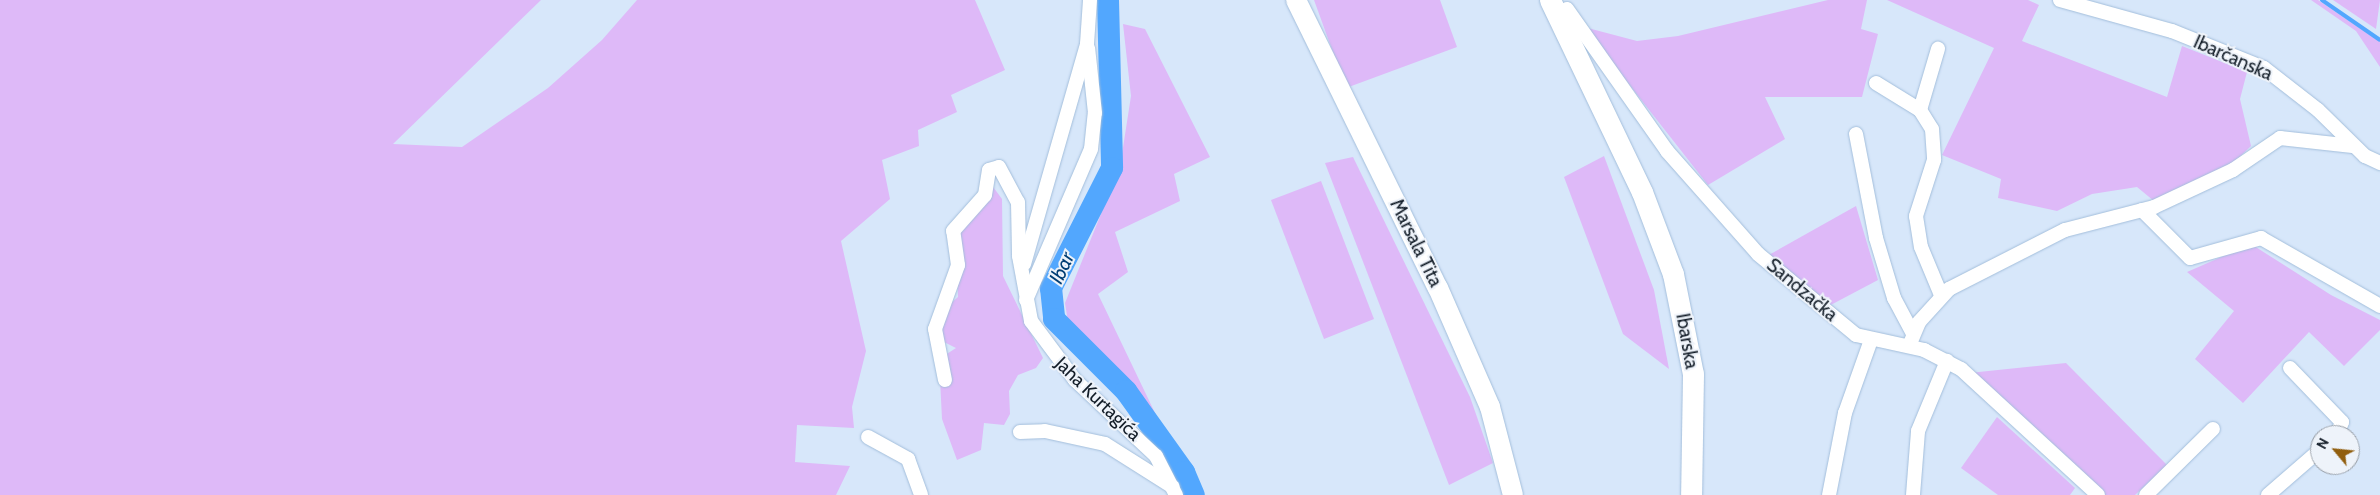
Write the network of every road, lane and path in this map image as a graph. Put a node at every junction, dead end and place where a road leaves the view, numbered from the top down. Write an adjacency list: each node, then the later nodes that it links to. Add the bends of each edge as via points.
1 (1090, 0): 5 (street)
2 (1296, 0): 29 (street, Marsala Tita, via 1438,288 1490,407)
3 (2060, 0): 10 (street, Ibarčanska, via 2172,31 2264,68 2318,110)
4 (1560, 6): 18 (street, Sandzačka, via 1667,151 1758,254 1831,316); 30 (main road, Ibarska, via 1642,192 1673,274 1688,339 1695,407)
5 (1087, 44): 13 (street); 15 (street, via 1095,113 1091,148)
6 (1938, 49): 8 (street)
7 (1876, 83): 8 (street)
8 (1920, 110): 14 (street, via 1935,147 1918,204 1916,231)
9 (1856, 134): 17 (street, via 1876,238)
10 (2353, 146): 11 (street, Ibarčanska); 12 (street, via 2280,138 2216,179)
11 (2380, 163)
12 (2142, 210): 14 (street, via 2065,230 1982,269); 16 (street, via 2190,258 2261,238)
13 (1022, 278): 15 (street, Jaha Kurtagića); 21 (street, Jaha Kurtagića, via 1018,202 1003,170 993,166 985,195 953,232 958,265 935,329)
14 (1940, 295): 17 (street)
15 (1026, 300): 27 (street, Jaha Kurtagića, via 1031,320 1049,350 1141,439 1165,468)
16 (2380, 306)
17 (1911, 339): 18 (street, Sandzačka); 19 (street, Sandzačka)
18 (1871, 340): 31 (street, via 1845,413)
19 (1947, 361): 32 (street, via 1918,431); 33 (street, Sandzačka, via 1994,395)
20 (2290, 368): 22 (street, via 2342,422)
21 (945, 380)
22 (2341, 425)
23 (2214, 429): 34 (street)
24 (1020, 432): 27 (street, via 1044,431 1105,444)
25 (868, 437): 28 (street, via 908,459)
26 (2310, 459): 35 (street)
27 (1175, 491)
28 (922, 495)
29 (1513, 495)
30 (1691, 495)
31 (1829, 495)
32 (1913, 495)
33 (2098, 495)
34 (2146, 495)
35 (2268, 495)

